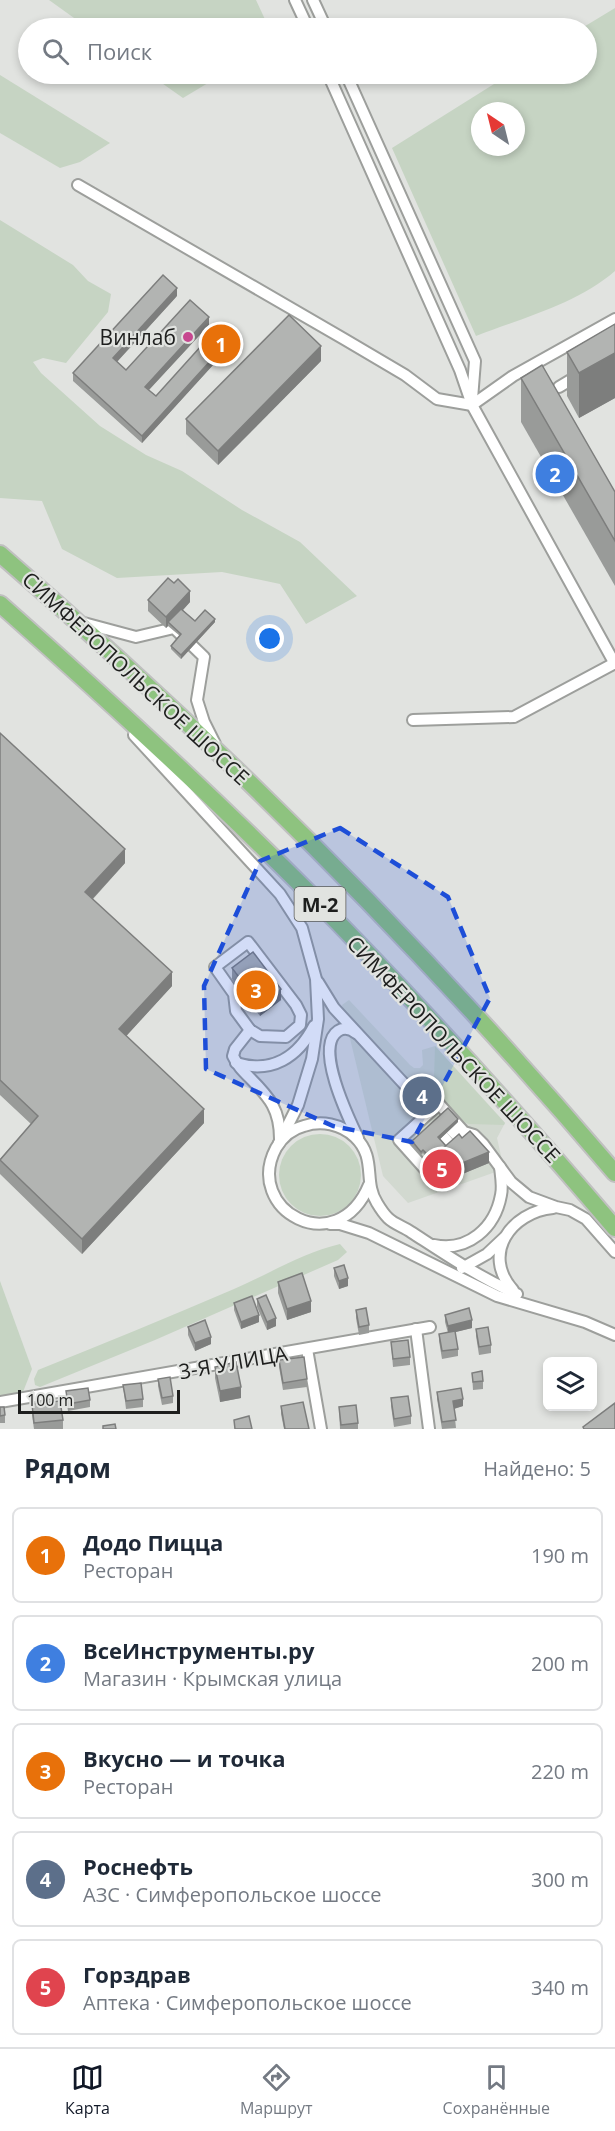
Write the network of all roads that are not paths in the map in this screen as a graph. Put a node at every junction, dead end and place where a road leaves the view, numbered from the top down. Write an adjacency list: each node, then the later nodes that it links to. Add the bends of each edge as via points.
1 (295, 0): 3 (street)
2 (313, 0): 4 (street)
3 (303, 18)
4 (321, 18)
5 (332, 84): 11 (street, via 460,369)
6 (350, 84): 11 (street, via 475,361)
7 (78, 185): 11 (street, via 405,375 437,399)
8 (615, 319): 11 (street, via 513,376)
9 (587, 370): 10 (street)
10 (559, 387)
11 (472, 405): 15 (street)
12 (0, 554): 14 (highway, СИМФЕРОПОЛЬСКОЕ ШОССЕ / М-2)
13 (0, 604): 16 (highway, СИМФЕРОПОЛЬСКОЕ ШОССЕ / М-2)
14 (78, 621): 18 (highway, СИМФЕРОПОЛЬСКОЕ ШОССЕ / М-2); 18 (street, via 136,637 174,628 204,657 197,700)
15 (615, 664): 17 (street, via 514,717)
16 (78, 673): 19 (street, via 280,894 302,928); 35 (highway, СИМФЕРОПОЛЬСКОЕ ШОССЕ / М-2, via 308,892 540,1139)
17 (414, 720)
18 (221, 755): 31 (highway, СИМФЕРОПОЛЬСКОЕ ШОССЕ / М-2, via 332,864 475,1015)
19 (316, 979): 20 (street); 22 (street)
20 (318, 1019): 23 (street, via 295,1054 260,1066); 28 (street, via 312,1059 298,1105)
21 (250, 1030): 21 (street, via 260,1036 286,1037 300,1025 301,1015 248,942 215,967 234,994 236,1011); 23 (street, via 235,1049)
22 (356, 1034): 24 (street); 29 (street, via 344,1028 333,1036 330,1044 334,1080)
23 (236, 1063): 28 (street, via 269,1097 280,1125)
24 (428, 1113): 24 (street, via 433,1125); 25 (street); 26 (street)
25 (408, 1131): 26 (street, via 399,1140 424,1168); 27 (street)
26 (453, 1136): 30 (street, via 474,1136)
27 (416, 1141)
28 (279, 1143): 29 (street, via 302,1126 322,1123 342,1128); 34 (street, via 269,1170 275,1197 295,1218)
29 (363, 1146): 32 (street)
30 (500, 1167): 33 (street, via 529,1197); 37 (street, via 502,1194 495,1215 484,1230 455,1246)
31 (615, 1173)
32 (369, 1185): 34 (street, via 352,1212); 37 (street, via 389,1219)
33 (556, 1207): 36 (street, via 529,1214 514,1224); 38 (street, via 585,1219)
34 (323, 1224): 39 (street, via 340,1224 369,1233)
35 (615, 1228)
36 (504, 1238): 40 (street); 41 (street, via 500,1270)
37 (428, 1244): 40 (street)
38 (615, 1252)
39 (435, 1267): 40 (street); 42 (street, via 497,1296)
40 (468, 1267): 41 (street)
41 (517, 1294): 42 (street)
42 (552, 1312): 45 (street)
43 (430, 1327): 44 (street, 3-Я УЛИЦА)
44 (416, 1329): 46 (street, 3-Я УЛИЦА); 49 (street)
45 (615, 1335)
46 (307, 1349): 47 (street, 3-Я УЛИЦА); 48 (street)
47 (0, 1402)
48 (321, 1429)
49 (429, 1429)

